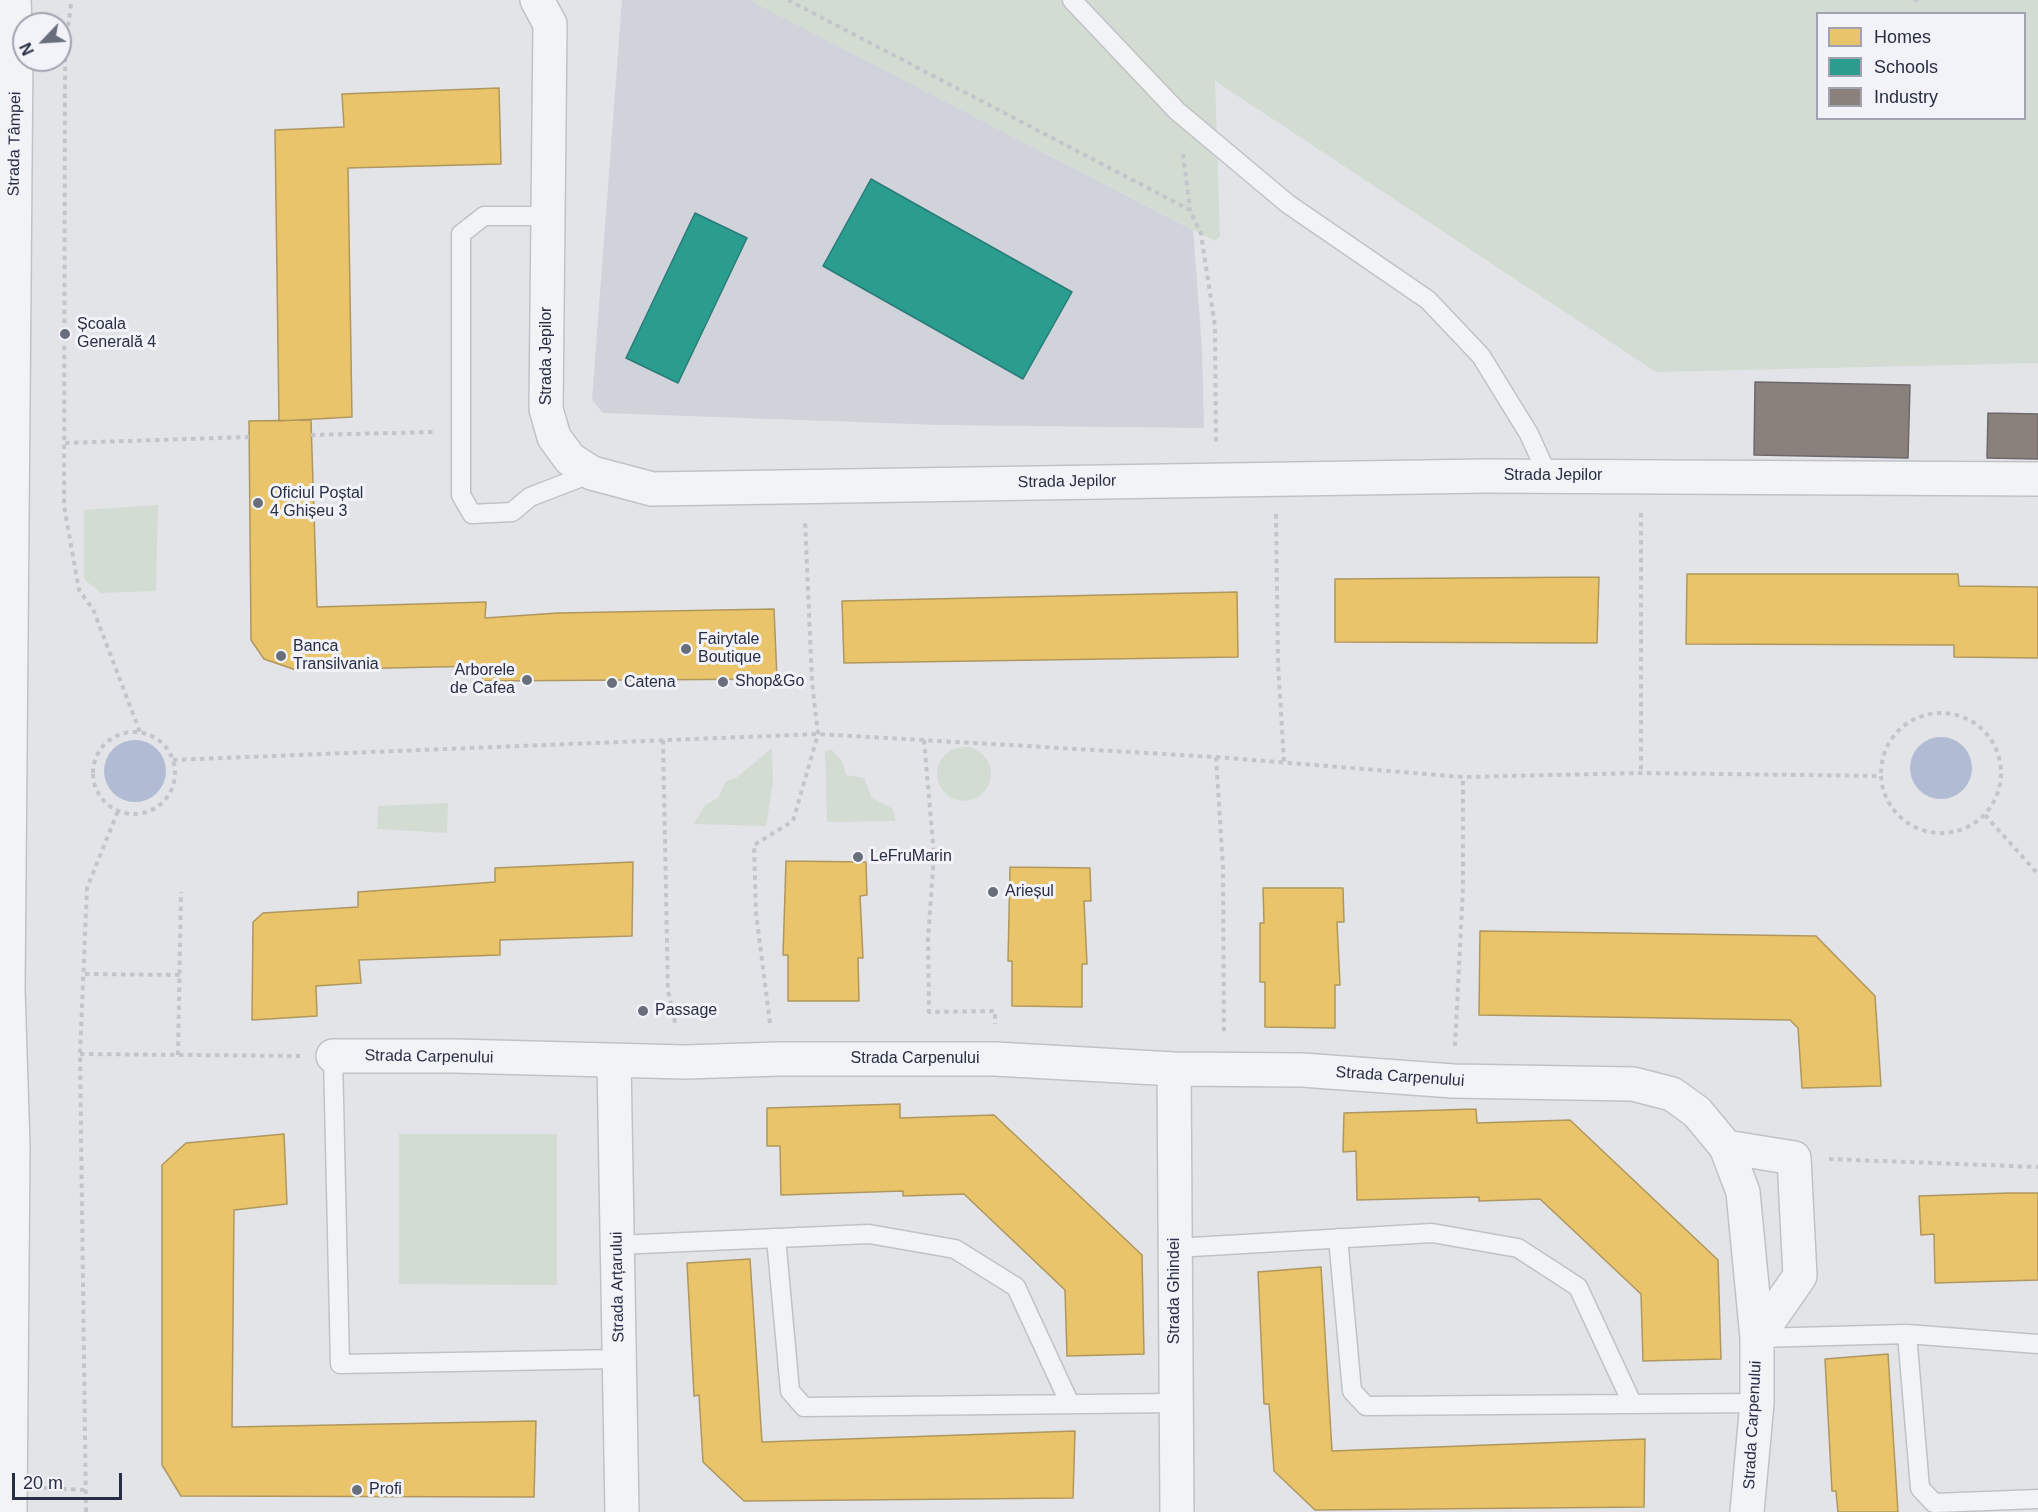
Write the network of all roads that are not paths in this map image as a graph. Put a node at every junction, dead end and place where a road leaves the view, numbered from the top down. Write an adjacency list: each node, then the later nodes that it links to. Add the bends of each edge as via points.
1 (14, 0): 5 (street, Strada Tâmpei)
2 (537, 0): 4 (street, Strada Jepilor, via 550,24)
3 (1072, 0): 7 (lane, via 1177,111 1287,204 1428,300 1481,356 1529,435)
4 (547, 216): 6 (street, Strada Jepilor, via 546,409 554,437 570,459); 6 (lane, via 484,216 460,234 461,495 472,514 512,512 530,497)
5 (6, 451): 9 (street, Strada Tâmpei)
6 (592, 473): 7 (street, Strada Jepilor, via 652,489)
7 (1548, 476): 8 (street, Strada Jepilor)
8 (2038, 479)
9 (4, 989): 27 (street, Strada Tâmpei, via 12,1136)
10 (333, 1056): 11 (street, Strada Carpenului); 21 (lane, via 340,1364)
11 (614, 1061): 12 (street, Strada Carpenului, via 995,1059); 16 (street, Strada Arțarului)
12 (1174, 1069): 13 (street, Strada Carpenului, via 1302,1070 1453,1081 1633,1084 1672,1095 1696,1112); 17 (street, Strada Ghindei)
13 (1726, 1147): 19 (street, Strada Carpenului, via 1743,1192); 19 (street, Strada Carpenului, via 1794,1158 1800,1276)
14 (776, 1238): 16 (lane); 25 (lane, via 869,1234 955,1249 1016,1287); 25 (lane, via 790,1391 804,1407)
15 (1338, 1238): 17 (lane); 23 (lane, via 1432,1233 1518,1248 1578,1287); 23 (lane, via 1352,1391 1366,1406)
16 (617, 1245): 21 (street, Strada Arțarului)
17 (1175, 1248): 22 (street, Strada Ghindei)
18 (1907, 1334): 19 (lane); 20 (lane); 26 (lane, via 1920,1488 1934,1503)
19 (1757, 1338): 24 (street, Strada Carpenului)
20 (2038, 1344)
21 (619, 1359): 28 (street, Strada Arțarului)
22 (1176, 1403): 25 (lane); 29 (street, Strada Ghindei)
23 (1632, 1403): 24 (lane)
24 (1757, 1403): 30 (street, Strada Carpenului)
25 (1070, 1404)
26 (2038, 1499)
27 (10, 1512)
28 (622, 1512)
29 (1177, 1512)
30 (1748, 1512)

